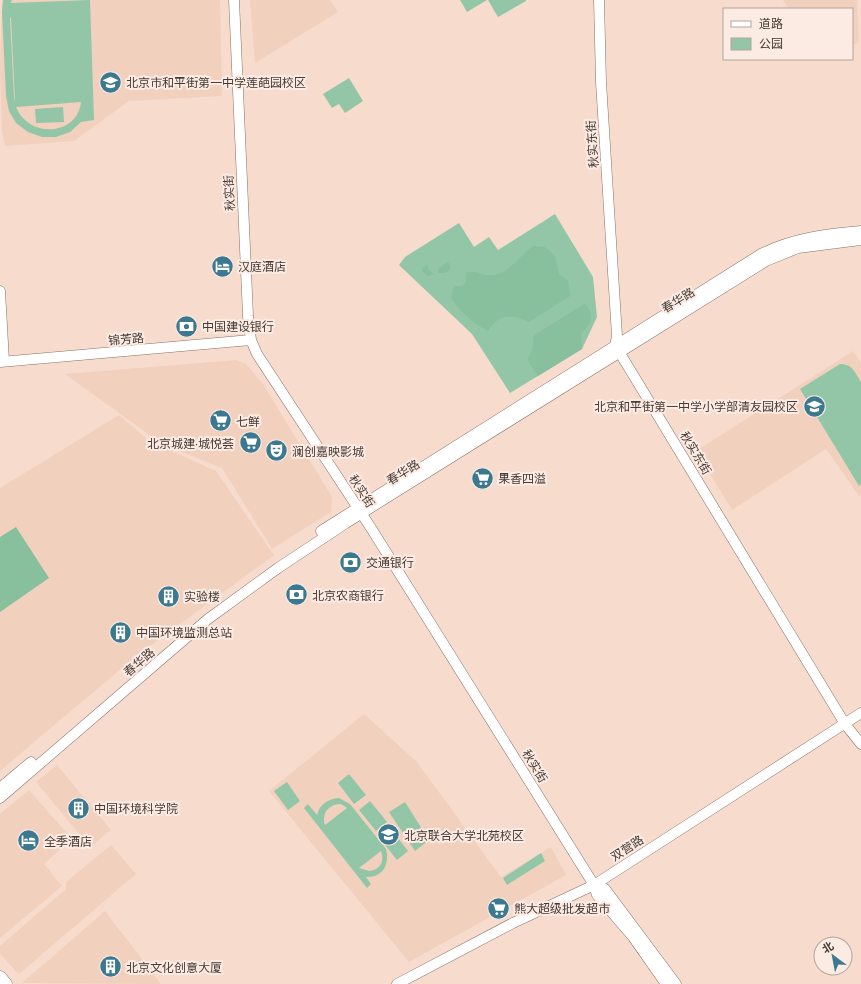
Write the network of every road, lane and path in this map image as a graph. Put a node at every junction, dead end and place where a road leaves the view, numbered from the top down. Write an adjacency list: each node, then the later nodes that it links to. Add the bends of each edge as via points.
1 (234, 0): 6 (street, 秋实街, via 247,309)
2 (599, 0): 7 (street, 秋实东街, via 601,82)
3 (861, 231): 7 (street, 春华路, via 806,238 767,251)
4 (861, 240): 7 (street, 春华路, via 808,246 776,256)
5 (0, 291): 8 (street)
6 (251, 340): 8 (street, 锦芳路); 9 (street, 秋实街, via 257,354)
7 (618, 349): 9 (street, 春华路); 11 (street, 秋实东街)
8 (2, 362)
9 (359, 510): 13 (street, 春华路, via 275,562 204,614); 14 (street, 春华路, via 234,599); 15 (street, 秋实街)
10 (861, 713): 11 (street, 双营路)
11 (845, 724): 12 (street, 秋实东街); 15 (street, 双营路)
12 (861, 744)
13 (0, 788)
14 (0, 798)
15 (594, 885): 16 (street, 秋实街, via 605,889); 19 (street, 双营路, via 513,923)
16 (608, 901): 20 (street, 秋实街); 21 (street, 秋实街)
17 (0, 978): 18 (main road)
18 (6, 984)
19 (397, 984)
20 (666, 984)
21 (676, 984)

